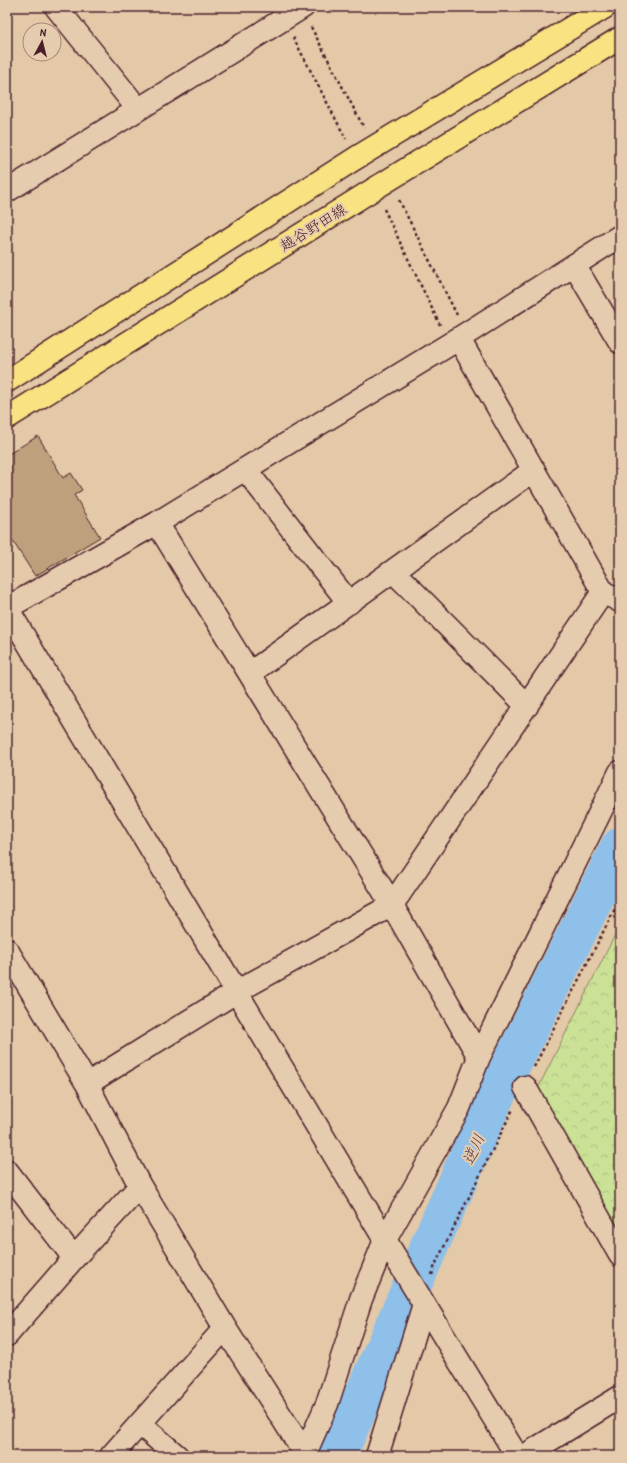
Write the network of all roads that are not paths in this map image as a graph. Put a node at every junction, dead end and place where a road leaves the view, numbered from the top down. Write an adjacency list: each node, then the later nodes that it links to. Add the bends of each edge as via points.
1 (56, 7): 5 (street)
2 (605, 7): 11 (main road, via 356,158)
3 (294, 11): 5 (street)
4 (620, 38): 12 (main road, 越谷野田線)
5 (138, 110): 6 (street)
6 (7, 191)
7 (620, 236): 8 (street)
8 (574, 265): 9 (street); 10 (street)
9 (458, 339): 13 (street); 14 (street)
10 (620, 342)
11 (7, 381)
12 (7, 418)
13 (245, 469): 15 (street); 18 (street)
14 (534, 470): 16 (street); 17 (street)
15 (157, 522): 19 (street); 20 (street)
16 (393, 571): 18 (street); 21 (street)
17 (612, 596): 21 (street)
18 (348, 603): 20 (street)
19 (7, 608): 25 (street)
20 (250, 673): 23 (street)
21 (527, 706): 23 (street)
22 (620, 772): 26 (street)
23 (392, 905): 25 (street); 26 (street)
24 (7, 950): 27 (street)
25 (236, 992): 27 (street); 31 (street)
26 (479, 1057): 31 (street, via 459,1108)
27 (87, 1084): 30 (street)
28 (525, 1087): 32 (street)
29 (7, 1171): 33 (street)
30 (140, 1186): 33 (street); 35 (street)
31 (387, 1244): 34 (street); 39 (street, via 361,1299 327,1404)
32 (620, 1255)
33 (74, 1258): 36 (street)
34 (420, 1298): 42 (street); 43 (street)
35 (225, 1328): 38 (street); 39 (street)
36 (7, 1335)
37 (620, 1397): 44 (street)
38 (140, 1424): 40 (street); 41 (street)
39 (305, 1455)
40 (110, 1456)
41 (177, 1456)
42 (377, 1456)
43 (517, 1456)
44 (524, 1456)

